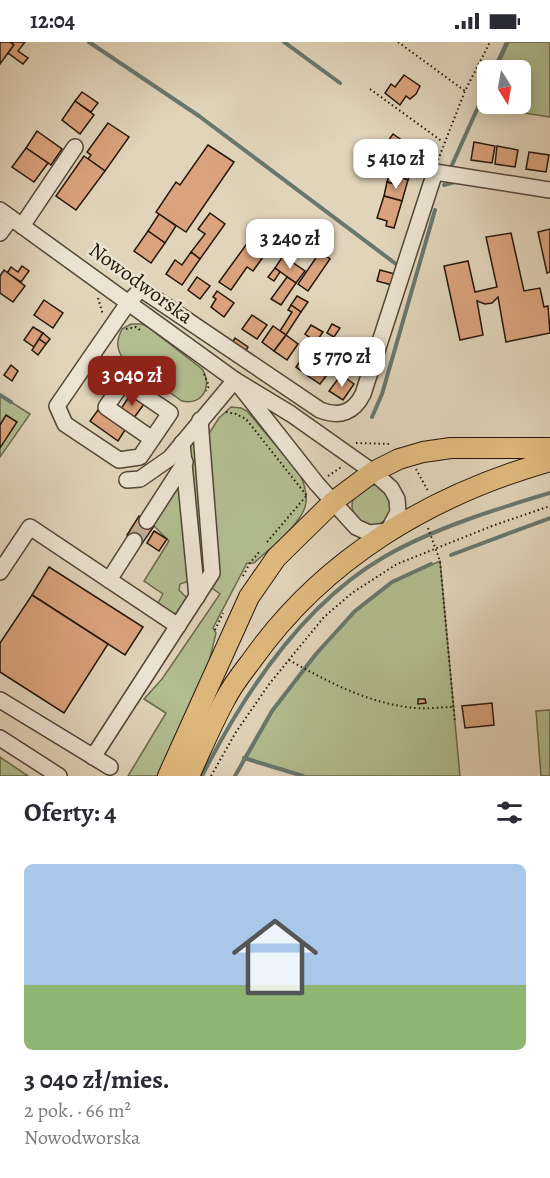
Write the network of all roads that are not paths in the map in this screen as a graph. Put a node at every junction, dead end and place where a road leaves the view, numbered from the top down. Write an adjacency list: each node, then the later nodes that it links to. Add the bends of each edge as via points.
1 (75, 147): 3 (street)
2 (550, 190): 5 (street, via 435,172 363,393 345,413 320,410 141,289)
3 (11, 218): 4 (street); 5 (street, Nowodworska)
4 (0, 233)
5 (129, 303): 6 (street); 7 (street, Nowodworska)
6 (90, 358): 8 (street); 10 (street, via 57,406 65,423 119,460 140,457)
7 (235, 380): 9 (street); 15 (street, Nowodworska); 17 (street)
8 (124, 381): 10 (street, via 170,413); 10 (street, via 106,407)
9 (200, 420): 11 (street); 23 (street, via 212,573)
10 (152, 439)
11 (182, 443): 14 (street); 16 (street, via 170,458 140,479)
12 (550, 448): 15 (main road, via 437,449 404,457)
13 (550, 461): 19 (main road, via 457,494)
14 (184, 462): 18 (street); 23 (street)
15 (373, 472): 17 (main road); 19 (street, via 397,499 398,512)
16 (127, 480)
17 (334, 501): 19 (street, via 357,527 369,532); 30 (main road, via 276,558 249,597)
18 (147, 521)
19 (388, 531): 31 (main road, via 336,568 278,625 226,697)
20 (134, 541): 22 (street)
21 (0, 572): 22 (street, via 30,527)
22 (109, 580): 24 (street)
23 (197, 597): 24 (street)
24 (178, 626): 27 (street)
25 (0, 700): 27 (street)
26 (0, 738): 29 (street)
27 (93, 757): 28 (street)
28 (110, 767)
29 (59, 776)
30 (168, 776)
31 (189, 776)

